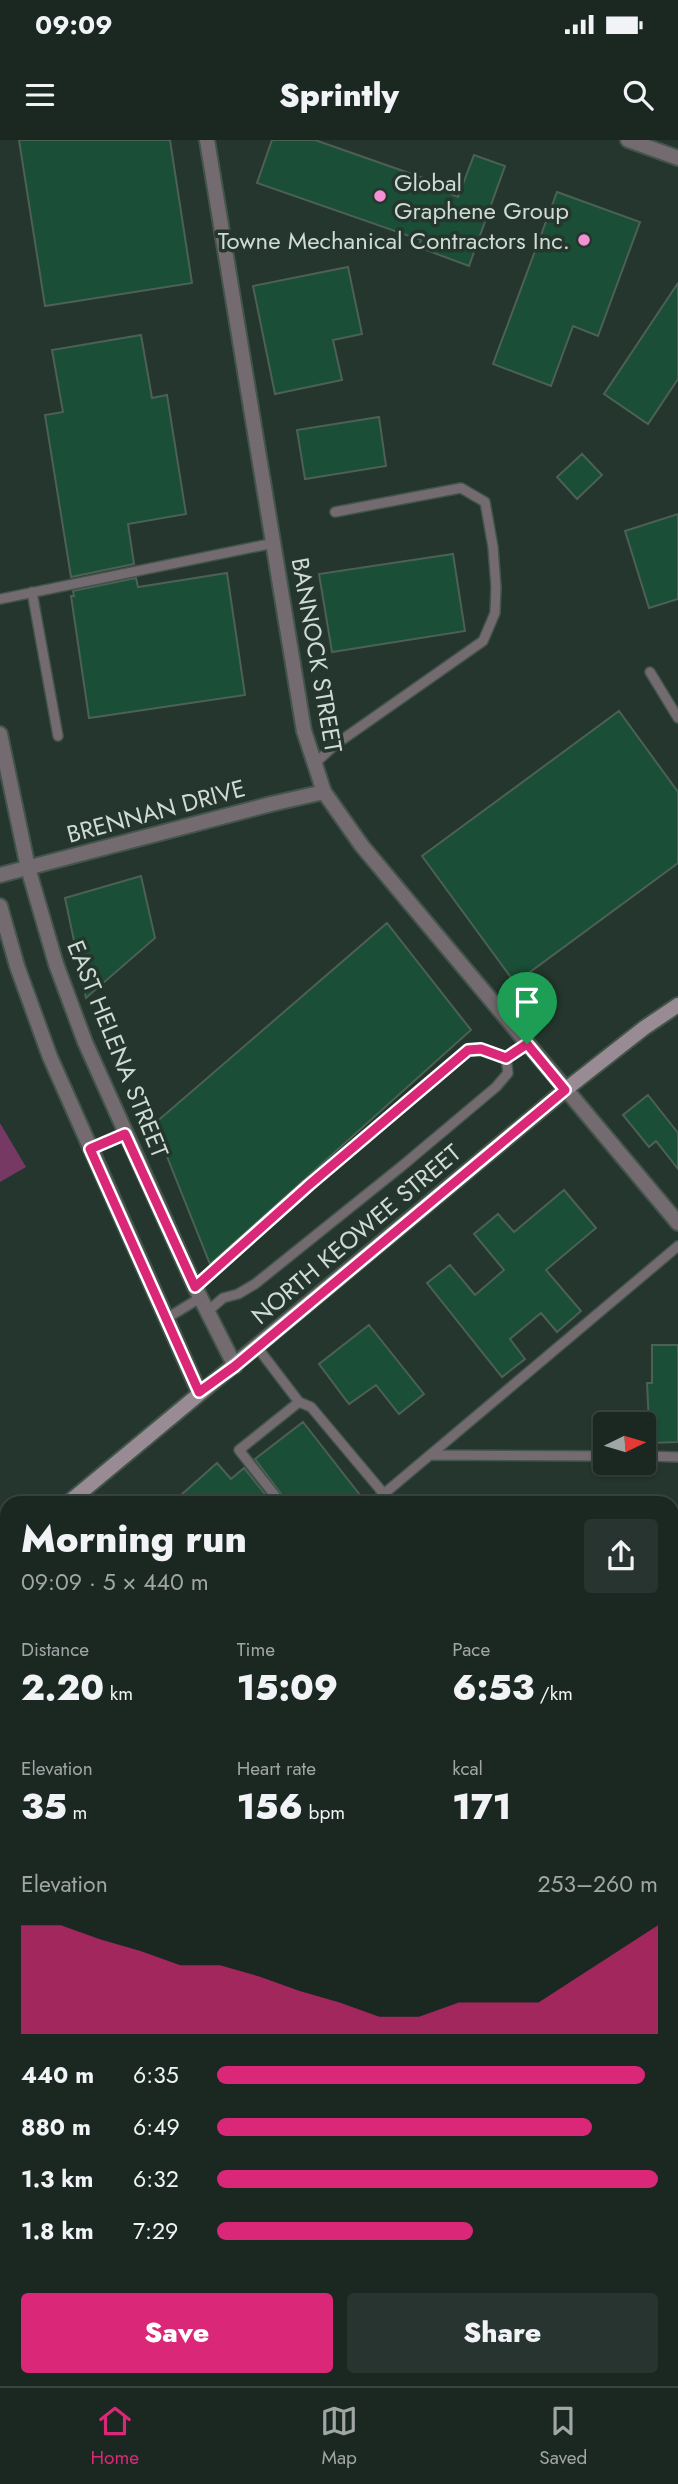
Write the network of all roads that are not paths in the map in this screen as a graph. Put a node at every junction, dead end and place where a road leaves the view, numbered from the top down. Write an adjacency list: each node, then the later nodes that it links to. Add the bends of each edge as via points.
1 (207, 140): 5 (street, BANNOCK STREET)
2 (628, 140): 3 (street)
3 (678, 158)
4 (335, 512): 12 (lane, via 461,488 485,502 493,547 495,613 483,641)
5 (274, 543): 6 (lane); 12 (street, BANNOCK STREET)
6 (33, 592): 7 (lane); 11 (lane)
7 (0, 599)
8 (650, 673): 9 (lane)
9 (678, 718)
10 (0, 734): 14 (street, EAST HELENA STREET)
11 (58, 736)
12 (313, 765): 13 (street, BANNOCK STREET)
13 (324, 792): 14 (street, BRENNAN DRIVE); 18 (street, BANNOCK STREET, via 382,872)
14 (28, 868): 15 (street, BRENNAN DRIVE); 21 (street, EAST HELENA STREET, via 65,990)
15 (0, 875)
16 (0, 906): 22 (street, via 50,1057)
17 (678, 1005): 20 (main road, NORTH KEOWEE STREET)
18 (527, 1044): 19 (lane); 20 (street, BANNOCK STREET)
19 (506, 1058): 25 (lane, via 481,1049 468,1050 309,1185); 26 (lane, via 508,1073 496,1087 255,1284 223,1298)
20 (565, 1090): 23 (street, BANNOCK STREET); 28 (main road, NORTH KEOWEE STREET)
21 (125, 1134): 22 (lane); 25 (street, EAST HELENA STREET)
22 (90, 1149): 27 (street)
23 (678, 1223)
24 (678, 1246): 32 (lane)
25 (198, 1292): 26 (street, EAST HELENA STREET); 27 (lane)
26 (207, 1312): 29 (street, EAST HELENA STREET)
27 (167, 1318): 30 (street)
28 (257, 1347): 29 (main road, NORTH KEOWEE STREET); 31 (lane)
29 (235, 1366): 30 (main road, NORTH KEOWEE STREET)
30 (199, 1392): 37 (main road, NORTH KEOWEE STREET)
31 (299, 1402): 36 (lane, via 311,1407); 38 (lane, via 239,1450)
32 (430, 1455): 33 (lane); 36 (lane)
33 (593, 1456)
34 (656, 1456): 35 (lane)
35 (678, 1457)
36 (384, 1494): 39 (lane)
37 (76, 1496)
38 (275, 1496)
39 (382, 1496)

